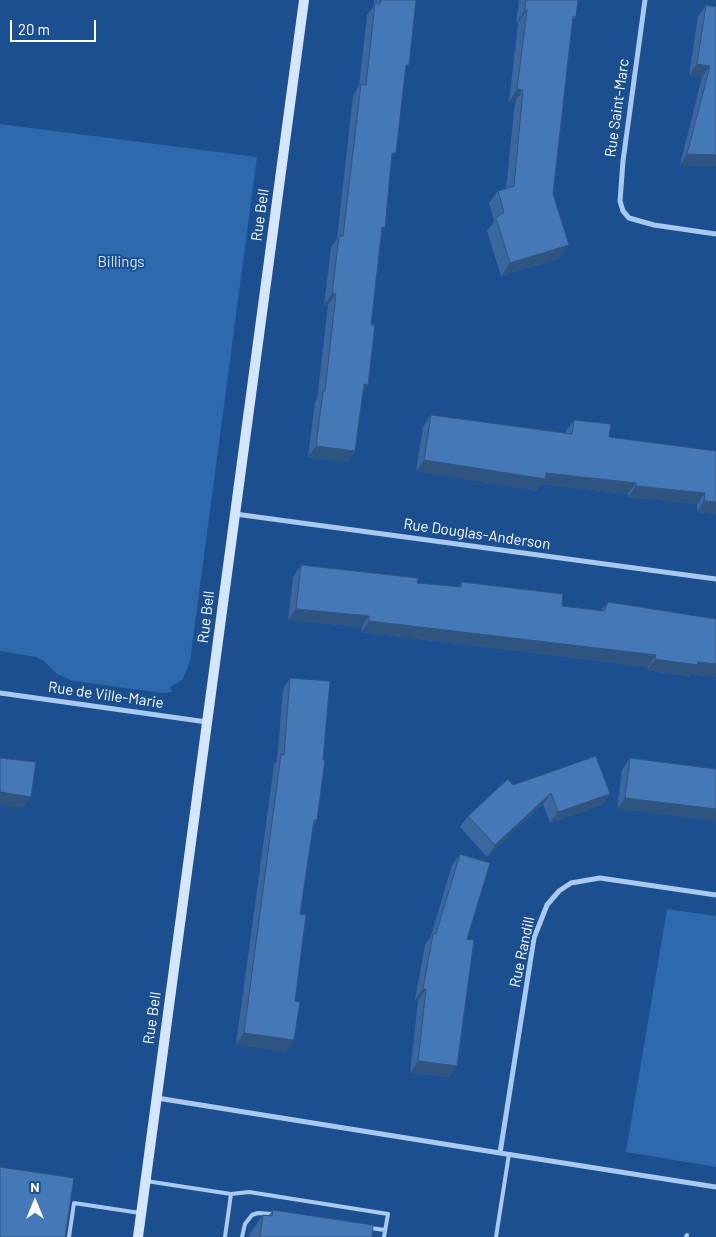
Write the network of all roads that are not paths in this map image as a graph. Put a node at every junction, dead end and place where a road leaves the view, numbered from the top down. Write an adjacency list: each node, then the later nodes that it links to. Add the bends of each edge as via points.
1 (304, 0): 4 (street, Rue Bell)
2 (645, 0): 3 (street, Rue Saint-Marc, via 621,182 623,211 629,218 654,225)
3 (716, 234)
4 (235, 514): 5 (street, Rue Douglas-Anderson); 7 (street, Rue Bell)
5 (716, 579)
6 (0, 693): 7 (street, Rue de Ville-Marie)
7 (208, 722): 9 (street, Rue Bell)
8 (716, 895): 10 (street, Rue Randill, via 600,878 571,883 547,905 534,938)
9 (156, 1098): 10 (street); 12 (street, Rue Bell)
10 (500, 1153): 11 (street)
11 (509, 1154): 13 (street); 26 (lane)
12 (145, 1180): 14 (lane); 17 (street, Rue Bell)
13 (716, 1187)
14 (232, 1194): 20 (lane, via 249,1192 388,1214); 23 (lane)
15 (70, 1197): 16 (lane)
16 (74, 1203): 17 (lane); 21 (lane)
17 (141, 1213): 22 (street, Rue Bell)
18 (283, 1216): 24 (lane, via 252,1215 245,1224)
19 (366, 1228): 20 (lane)
20 (385, 1230): 25 (lane)
21 (69, 1237)
22 (138, 1237)
23 (225, 1237)
24 (242, 1237)
25 (384, 1237)
26 (496, 1237)

